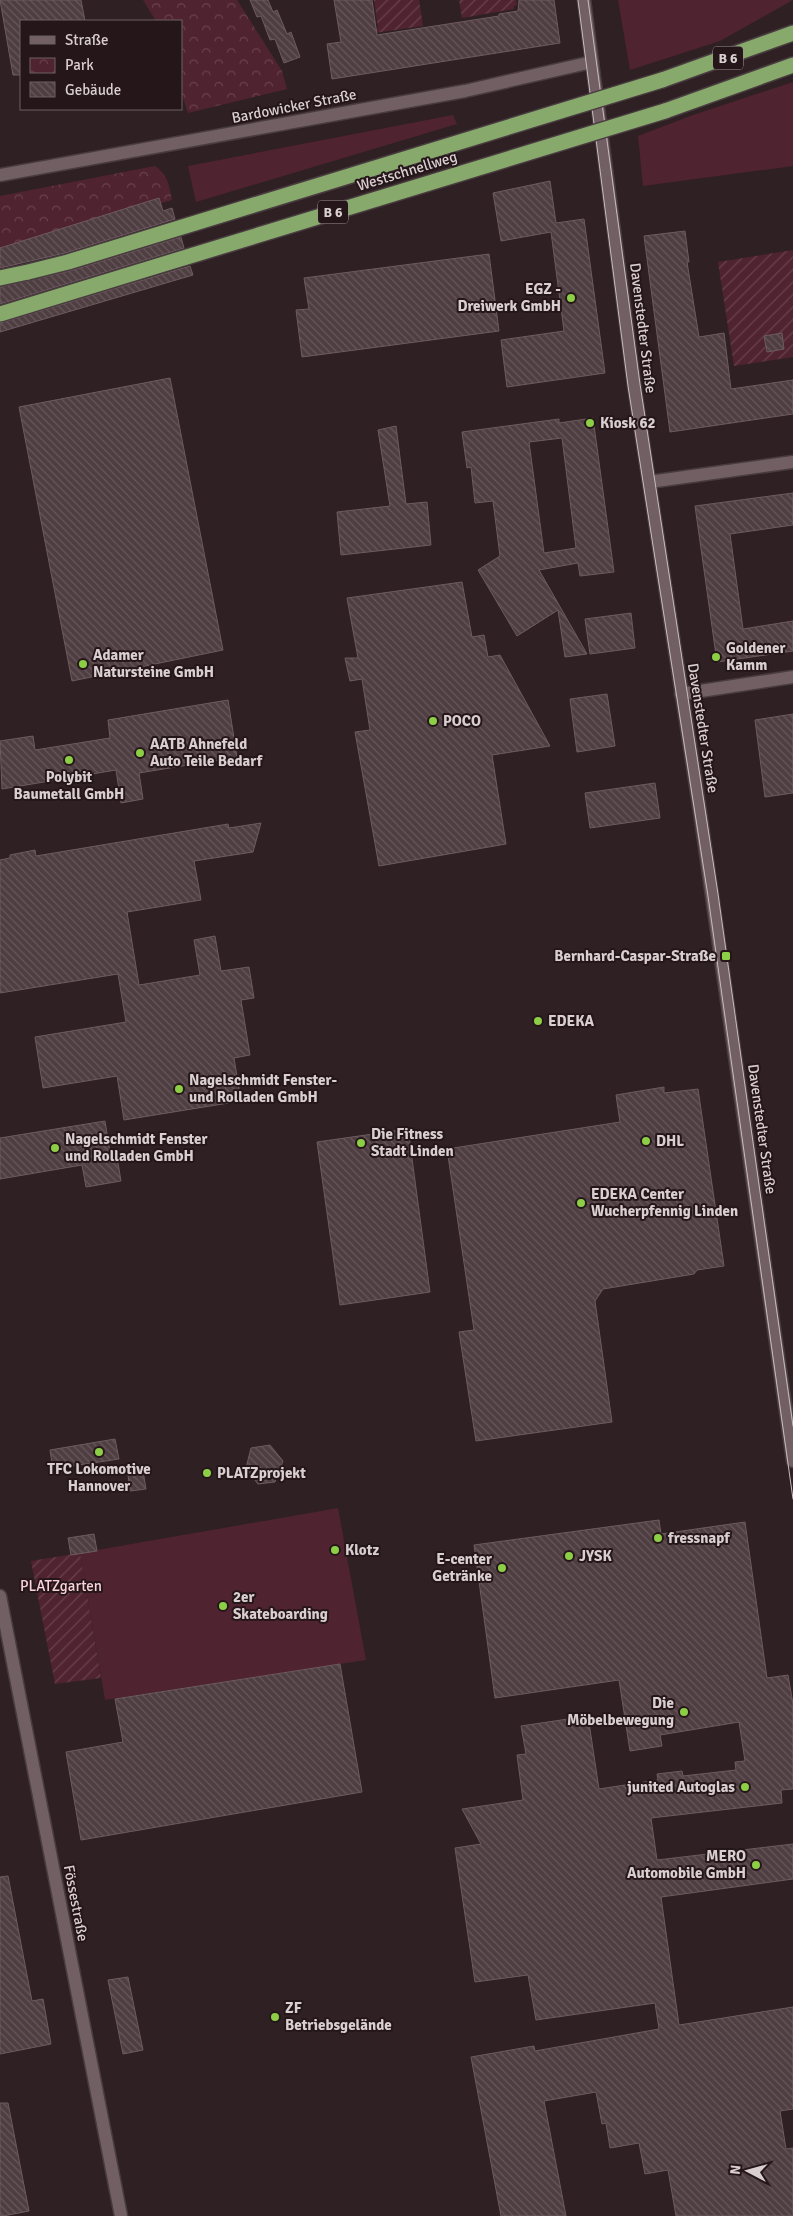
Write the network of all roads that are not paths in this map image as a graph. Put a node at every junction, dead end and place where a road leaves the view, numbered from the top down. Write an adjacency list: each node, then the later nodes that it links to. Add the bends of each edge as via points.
1 (584, 0): 3 (street, Davenstedter Straße)
2 (793, 33): 6 (highway, Westschnellweg / B 6, bridge, via 662,80 68,262)
3 (592, 62): 5 (street, Bardowicker Straße, via 465,91); 9 (street, Davenstedter Straße)
4 (793, 65): 7 (highway, Westschnellweg / B 6, bridge, via 665,111)
5 (0, 175)
6 (0, 278)
7 (0, 314)
8 (793, 462): 9 (street)
9 (649, 482): 11 (street, Davenstedter Straße)
10 (793, 678): 11 (street)
11 (681, 694): 12 (street, Davenstedter Straße)
12 (793, 1461)
13 (0, 1596): 14 (street, Fössestraße)
14 (119, 2214)

